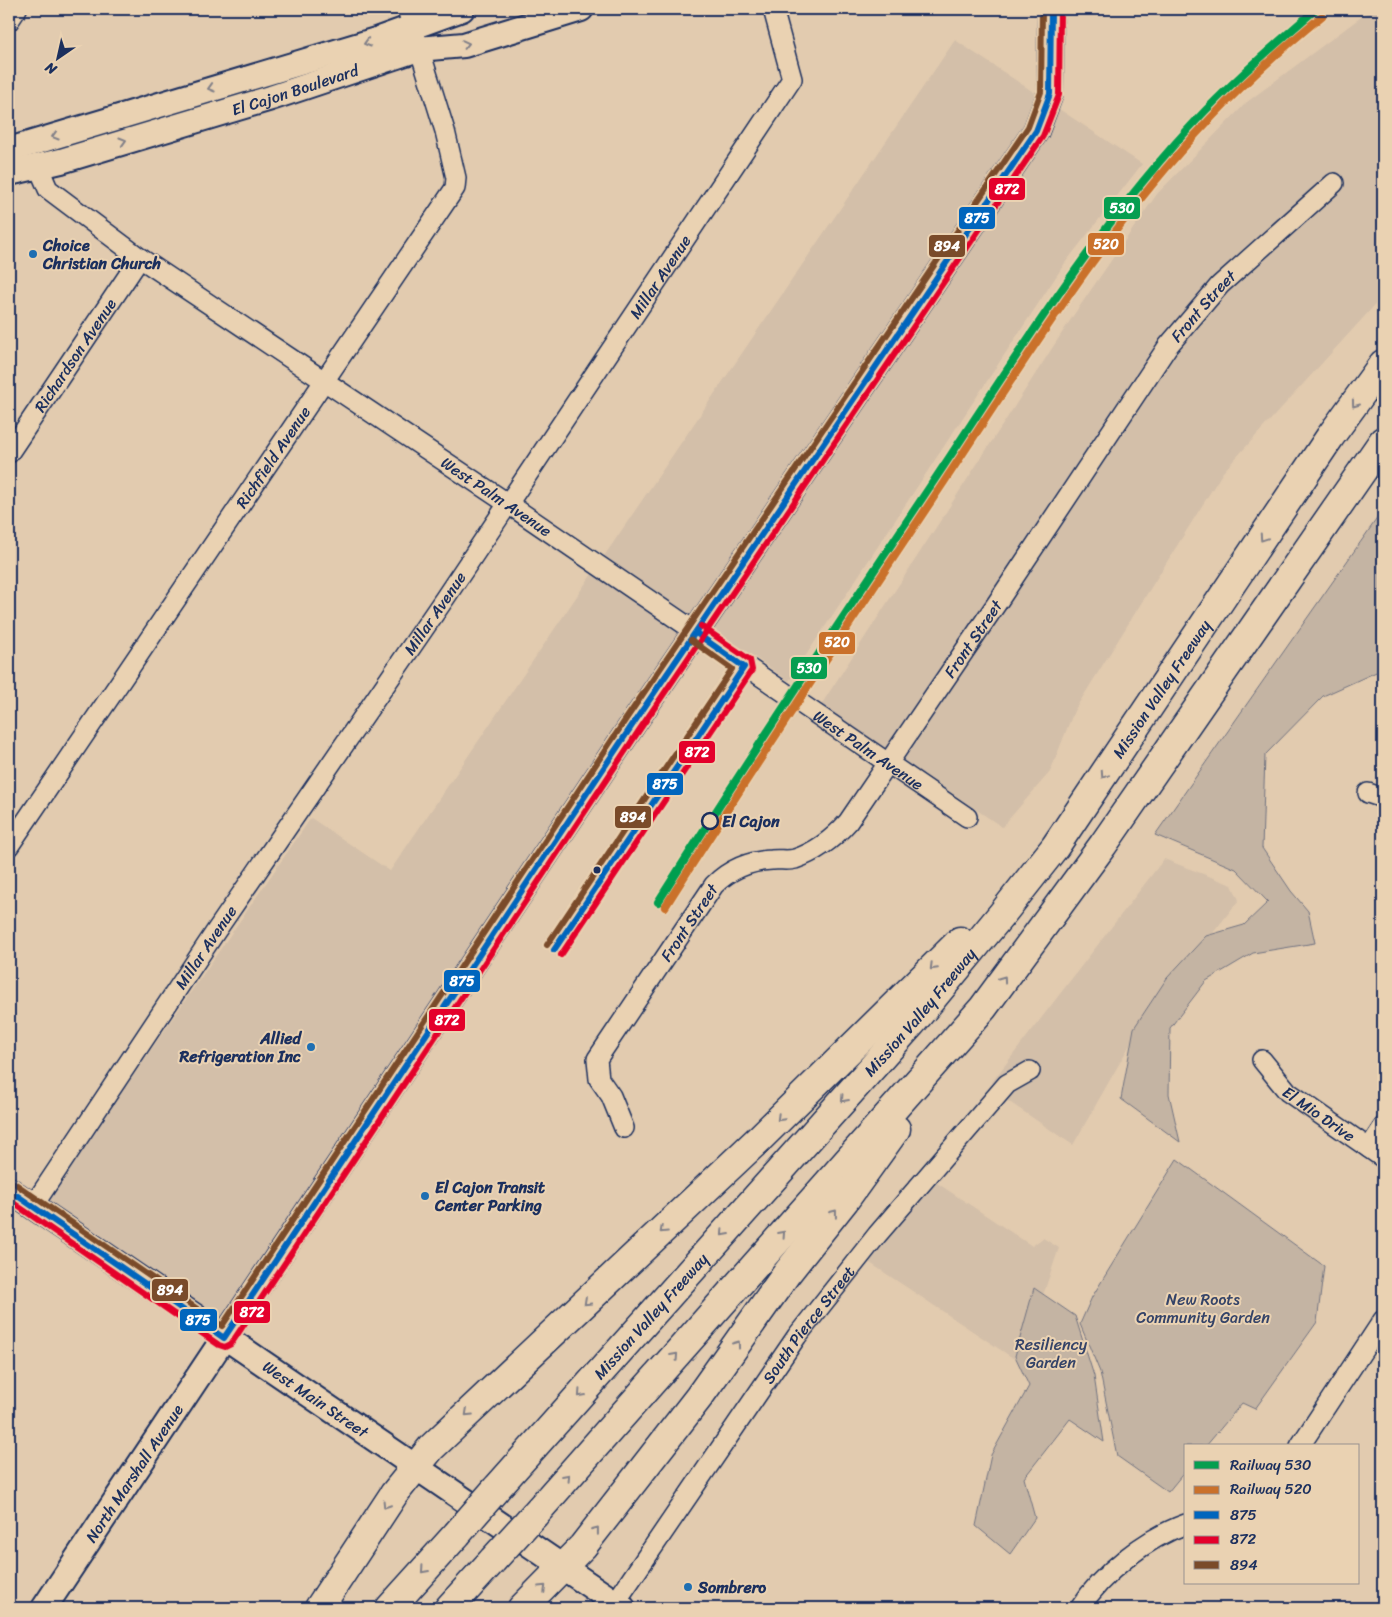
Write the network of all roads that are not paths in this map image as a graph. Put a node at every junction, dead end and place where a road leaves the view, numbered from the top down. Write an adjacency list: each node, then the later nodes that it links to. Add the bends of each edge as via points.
1 (17, 9): 7 (street)
2 (462, 9): 6 (main road, El Cajon Boulevard)
3 (580, 9): 8 (main road, El Cajon Boulevard, one-way to 3, via 464,45)
4 (773, 9): 18 (street, Millar Avenue, via 792,79)
5 (1051, 9): 19 (main road, North Marshall Avenue, via 1050,94 1036,131)
6 (409, 17): 8 (street, Richfield Avenue); 9 (main road, El Cajon Boulevard, one-way to 9, via 376,40)
7 (9, 21)
8 (418, 49): 10 (main road, El Cajon Boulevard, one-way to 8, via 271,98); 15 (street, Richfield Avenue, via 445,131 456,178 455,188)
9 (9, 150)
10 (38, 166): 11 (main road, El Cajon Boulevard); 13 (street, West Palm Avenue, via 48,189)
11 (9, 173)
12 (1334, 183): 20 (street, Front Street, via 1220,285 1168,346 998,604)
13 (140, 258): 15 (street, West Palm Avenue); 17 (street, Richardson Avenue)
14 (1383, 364): 23 (highway, Mission Valley Freeway, one-way to 23, via 1330,437)
15 (324, 383): 18 (street, West Palm Avenue); 22 (street, Richfield Avenue)
16 (1383, 441): 24 (highway, one-way to 16, via 1103,846)
17 (9, 453)
18 (507, 503): 19 (street, West Palm Avenue); 31 (street, Millar Avenue)
19 (696, 633): 20 (street, West Palm Avenue); 33 (main road, North Marshall Avenue)
20 (888, 761): 21 (street, West Palm Avenue); 28 (street, Front Street, via 834,838 793,860 743,865 725,874 714,885 597,1059 599,1079 611,1096)
21 (967, 817)
22 (9, 846)
23 (1055, 847): 35 (highway, one-way to 35, via 760,1138 431,1448); 41 (highway, Mission Valley Freeway, one-way to 41, bridge, via 912,1023)
24 (983, 1008): 37 (highway, one-way to 24, via 699,1398); 42 (highway, one-way to 24, bridge)
25 (1262, 1060): 29 (street, El Mio Drive, via 1288,1092)
26 (1030, 1070): 38 (street, South Pierce Street, via 1007,1084 876,1235 797,1336)
27 (1383, 1127): 29 (street)
28 (624, 1128)
29 (1376, 1153)
30 (9, 1190): 31 (main road, West Main Street)
31 (32, 1206): 33 (main road, West Main Street)
32 (1383, 1320): 34 (street)
33 (224, 1338): 35 (main road, West Main Street); 39 (main road, North Marshall Avenue)
34 (1301, 1444)
35 (416, 1466): 37 (main road, West Main Street); 40 (highway, one-way to 40)
36 (1184, 1525): 44 (street, via 1169,1530 1134,1552 1088,1596)
37 (565, 1567): 38 (main road, West Main Street); 43 (highway, one-way to 37)
38 (619, 1606)
39 (44, 1608)
40 (319, 1608)
41 (390, 1608)
42 (449, 1608)
43 (522, 1608)
44 (1080, 1608)

